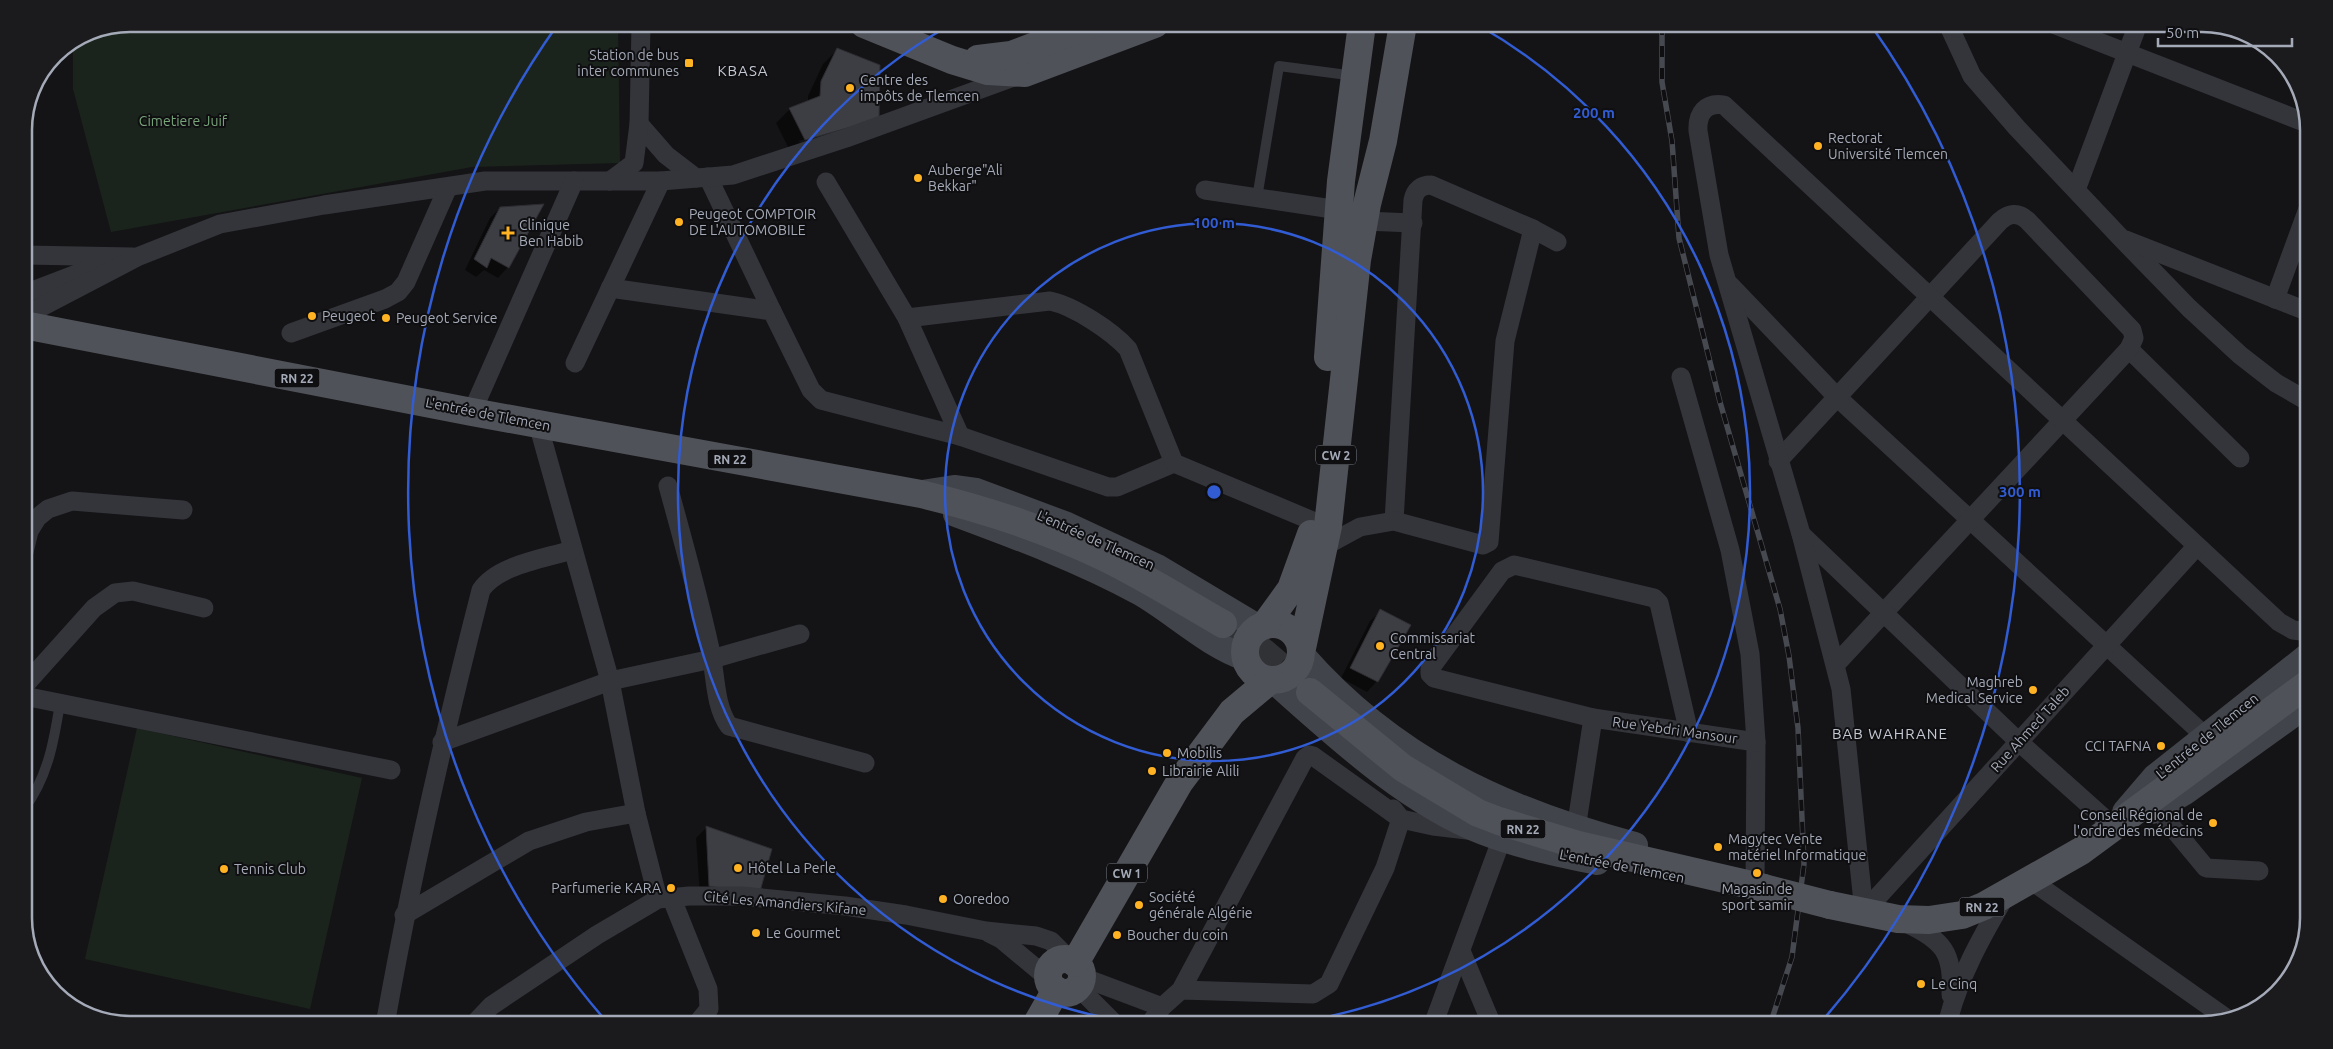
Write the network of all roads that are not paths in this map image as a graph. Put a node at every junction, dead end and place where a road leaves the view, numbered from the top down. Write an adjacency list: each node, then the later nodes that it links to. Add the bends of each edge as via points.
1 (641, 32): 16 (street)
2 (884, 32): 12 (main road)
3 (1073, 32): 12 (main road, via 1011,55)
4 (1134, 32): 13 (main road)
5 (1361, 32): 14 (main road)
6 (1383, 32): 26 (main road)
7 (1402, 32): 26 (main road, via 1383,141)
8 (1952, 32): 24 (street, via 1972,76)
9 (2072, 32): 11 (street)
10 (2135, 32): 11 (street)
11 (2126, 54): 15 (street); 24 (street)
12 (952, 60): 13 (main road, via 988,70)
13 (1025, 73): 17 (street, via 733,175)
14 (1356, 76): 25 (lane, via 1278,66); 26 (main road)
15 (2300, 120)
16 (639, 124): 17 (street, via 666,155); 19 (street, via 634,163)
17 (702, 178): 20 (street); 43 (street)
18 (574, 181): 19 (street); 22 (street, via 485,181); 52 (street)
19 (610, 181): 20 (street)
20 (661, 181): 37 (street)
21 (826, 182): 44 (street)
22 (448, 187): 34 (street, via 220,224); 46 (street, via 406,282 398,292)
23 (1205, 190): 25 (street)
24 (2076, 190): 30 (street)
25 (1257, 198): 26 (street)
26 (1353, 211): 27 (street); 65 (main road, CW 2)
27 (1413, 223): 28 (street, via 1414,195 1421,187 1431,186); 62 (street)
28 (1533, 229): 31 (street); 62 (street, via 1504,341 1491,539 1483,545)
29 (2300, 230): 40 (street)
30 (2121, 238): 40 (street); 50 (street, via 2240,355 2276,384)
31 (1556, 242)
32 (33, 255): 33 (street)
33 (71, 255): 34 (street); 35 (street)
34 (137, 257): 35 (street); 42 (street)
35 (78, 274): 38 (street)
36 (1727, 282): 39 (street, via 1697,120 1707,107 1716,104 1724,106); 51 (street); 57 (street)
37 (610, 288): 43 (street); 48 (street)
38 (33, 291)
39 (1929, 298): 47 (street, via 2004,216 2016,214 2027,220 2130,326 2134,338); 51 (street); 53 (street)
40 (2275, 298): 41 (street)
41 (2300, 308)
42 (33, 311)
43 (772, 311): 55 (street, via 811,390 821,400)
44 (907, 318): 55 (street); 58 (street, via 1050,301 1061,303 1117,337 1128,349)
45 (33, 327): 52 (main road, L'entrée de Tlemcen / RN 22)
46 (291, 333)
47 (2128, 349): 53 (street); 56 (street)
48 (575, 363)
49 (1681, 377): 93 (street, via 1730,550 1750,654)
50 (2300, 397)
51 (1838, 398): 57 (street); 63 (street)
52 (472, 412): 54 (main road, L'entrée de Tlemcen / RN 22)
53 (2062, 421): 63 (street); 67 (street)
54 (538, 424): 60 (main road, L'entrée de Tlemcen / RN 22); 68 (street)
55 (960, 436): 58 (street, via 1108,487 1117,487)
56 (2240, 458)
57 (1778, 461): 66 (street)
58 (1174, 463): 65 (street)
59 (668, 486): 77 (street)
60 (921, 494): 71 (main road, L'entrée de Tlemcen / RN 22, via 992,512 1102,557); 72 (main road, L'entrée de Tlemcen, via 954,488 976,491 1067,525 1157,567); 78 (main road, L'entrée de Tlemcen, via 943,509 1095,570 1156,603)
61 (183, 510): 64 (street, via 72,501 48,509)
62 (1394, 520): 65 (street, via 1360,527)
63 (1969, 520): 70 (street); 75 (street)
64 (33, 524)
65 (1323, 524): 72 (main road, CW 2, via 1291,590); 76 (main road, CW 2)
66 (1801, 534): 70 (street); 80 (street)
67 (2196, 547): 73 (street, via 2285,627); 75 (street, Rue Ahmed Taleb)
68 (572, 550): 82 (street); 92 (street, via 498,573 481,590)
69 (204, 608): 81 (street, via 133,591 115,593 94,608)
70 (1883, 613): 80 (street); 94 (street)
71 (1223, 624)
72 (1262, 626): 76 (main road, via 1285,626 1298,639); 78 (main road, via 1249,638)
73 (2300, 630)
74 (800, 634): 77 (street)
75 (2107, 645): 91 (street); 94 (street, Rue Ahmed Taleb)
76 (1302, 652): 83 (main road, via 1300,663 1290,676); 104 (main road, L'entrée de Tlemcen, via 1321,677 1356,709 1428,763 1464,784)
77 (712, 659): 82 (street); 95 (street, via 722,715 729,726)
78 (1246, 661): 83 (main road, via 1260,678); 98 (main road, via 1192,751)
79 (2300, 662): 91 (main road, L'entrée de Tlemcen)
80 (1836, 664): 112 (street, via 1844,710)
81 (33, 676)
82 (610, 681): 92 (street); 101 (street)
83 (1272, 681): 96 (main road, L'entrée de Tlemcen); 98 (main road, CW 1, via 1232,712)
84 (2300, 690): 103 (main road, L'entrée de Tlemcen / RN 22)
85 (1310, 692): 107 (main road, RN 22, via 1418,778 1499,822 1578,845)
86 (33, 698): 87 (street)
87 (60, 703): 97 (street); 99 (lane, via 52,751)
88 (2300, 709): 100 (main road, L'entrée de Tlemcen)
89 (1592, 718): 90 (street, Rue Yebdri Mansour); 90 (street, via 1434,678 1430,674 1435,662 1508,566 1654,598 1659,603); 104 (street, Rue Yebdri Mansour)
90 (1689, 733): 93 (street, Rue Yebdri Mansour)
91 (2205, 736): 103 (main road, L'entrée de Tlemcen, via 2141,791)
92 (442, 742): 113 (street)
93 (1756, 742): 109 (street, Rue Yebdri Mansour)
94 (2019, 742): 103 (street); 112 (street, Rue Ahmed Taleb)
95 (865, 763)
96 (1370, 764): 102 (street, via 1380,792); 105 (main road, L'entrée de Tlemcen, via 1427,803)
97 (391, 770)
98 (1179, 783): 117 (main road, CW 1)
99 (33, 797)
100 (2157, 809): 103 (main road, L'entrée de Tlemcen); 106 (street, via 2206,868)
101 (636, 813): 111 (street); 113 (street, via 586,822 529,841)
102 (1401, 818): 105 (street); 118 (street, via 1385,868 1329,984 1313,994); 118 (street, via 1313,756 1305,758)
103 (2114, 827): 108 (main road, L'entrée de Tlemcen / RN 22)
104 (1576, 829): 107 (main road, L'entrée de Tlemcen, via 1668,856)
105 (1492, 835): 107 (main road, L'entrée de Tlemcen, via 1556,853 1668,877); 116 (street)
106 (2259, 871)
107 (1722, 878): 109 (main road, L'entrée de Tlemcen / RN 22)
108 (2032, 881): 110 (main road, L'entrée de Tlemcen / RN 22); 120 (street)
109 (1759, 887): 112 (main road, L'entrée de Tlemcen / RN 22, bridge)
110 (2007, 894): 114 (main road, L'entrée de Tlemcen / RN 22, via 1977,909 1945,919); 130 (street, via 1977,944)
111 (665, 899): 115 (street, Cité Les Amandiers Kifane, via 742,896 845,906); 122 (street, Cité Les Amandiers Kifane, via 597,935 491,1006); 123 (street, via 708,989 708,1009)
112 (1864, 912): 114 (main road, L'entrée de Tlemcen / RN 22)
113 (404, 915): 121 (street)
114 (1898, 919): 129 (street, via 1935,939 1948,956 1952,978)
115 (986, 931): 117 (street); 117 (street, Cité Les Amandiers Kifane, via 1051,941)
116 (1461, 951): 127 (street); 128 (street)
117 (1068, 976): 119 (street); 124 (main road, CW 1); 125 (street)
118 (1181, 990): 119 (street)
119 (1162, 1007): 126 (street)
120 (2222, 1015)
121 (387, 1016)
122 (483, 1016)
123 (703, 1016)
124 (1042, 1016)
125 (1107, 1016)
126 (1156, 1016)
127 (1437, 1016)
128 (1488, 1016)
129 (1948, 1016)
130 (1950, 1016)

